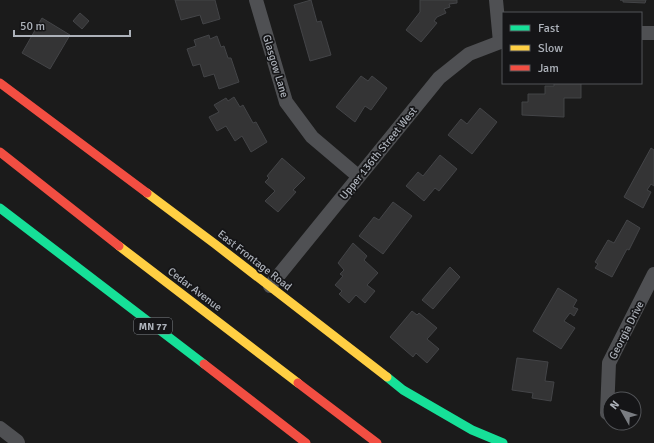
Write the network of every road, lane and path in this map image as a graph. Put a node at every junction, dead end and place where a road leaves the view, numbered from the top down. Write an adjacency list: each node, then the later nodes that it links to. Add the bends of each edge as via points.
1 (256, 0): 8 (street, Glasgow Lane, via 286,102 312,137)
2 (496, 0): 5 (street)
3 (642, 33): 4 (street)
4 (654, 33)
5 (501, 41): 8 (street, Upper 136th Street West, via 469,54 439,78)
6 (0, 83): 11 (main road, East Frontage Road)
7 (0, 152): 16 (main road, Cedar Avenue)
8 (358, 176): 11 (street, Upper 136th Street West)
9 (0, 208): 15 (main road, MN 77)
10 (654, 274): 12 (street, Georgia Drive, via 609,363)
11 (270, 286): 17 (main road, East Frontage Road, via 403,390 472,430)
12 (608, 391)
13 (0, 428): 14 (street)
14 (18, 443)
15 (306, 443)
16 (377, 443)
17 (503, 443)

